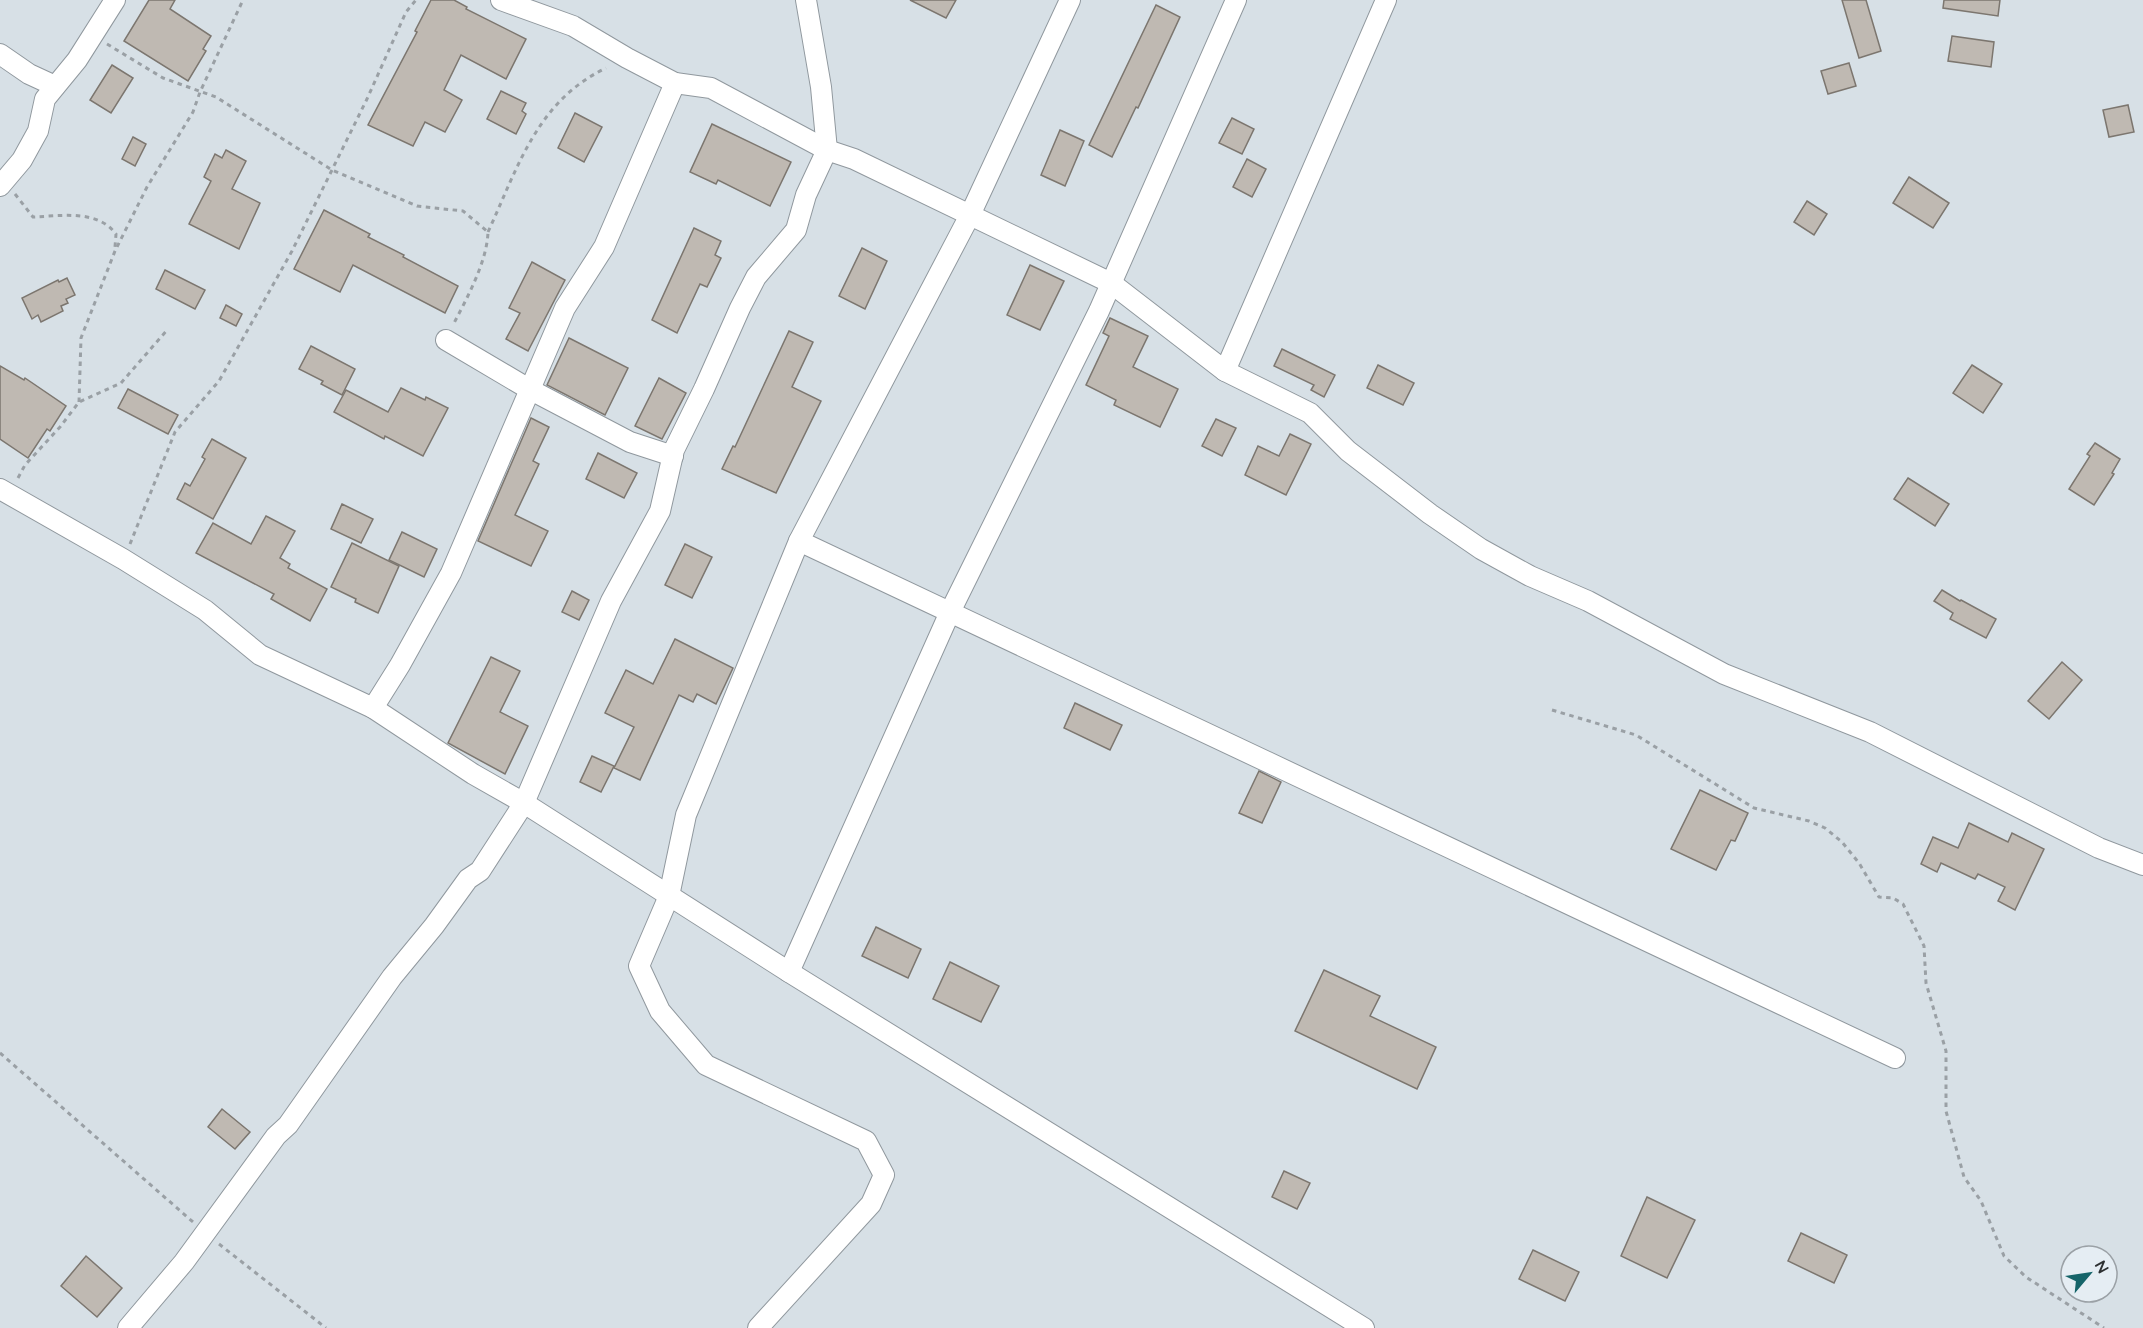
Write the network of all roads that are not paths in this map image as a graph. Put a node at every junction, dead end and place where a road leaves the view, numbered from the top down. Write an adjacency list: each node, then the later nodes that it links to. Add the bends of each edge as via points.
1 (115, 0): 9 (street, via 77,60)
2 (501, 0): 8 (street, via 573,26)
3 (806, 0): 10 (street)
4 (1070, 0): 12 (street)
5 (1236, 0): 13 (street)
6 (1386, 0): 15 (street)
7 (0, 54): 9 (street)
8 (675, 83): 10 (street, via 711,88); 16 (street, via 604,247 565,308)
9 (55, 86): 11 (street, via 45,99 38,131)
10 (827, 150): 12 (street, via 855,159); 17 (street, via 806,195 796,230 756,277)
11 (3, 183)
12 (970, 215): 13 (street); 19 (street)
13 (1111, 283): 15 (street); 20 (street)
14 (446, 340): 16 (street)
15 (1225, 371): 23 (street, via 1310,413 1348,451 1430,514 1520,571 1588,601 1724,674 1870,732 2099,848)
16 (529, 389): 17 (street, via 630,442); 21 (street, via 451,573)
17 (673, 456): 22 (street, via 660,511 611,602)
18 (5, 492): 21 (street, via 205,610 260,655)
19 (799, 540): 20 (street); 24 (street, via 686,815)
20 (950, 612): 25 (street); 26 (street)
21 (373, 708): 22 (street)
22 (524, 803): 24 (street); 27 (street, via 480,871 468,879 392,977 288,1125 184,1262)
23 (2143, 865)
24 (669, 896): 25 (street); 28 (street, via 639,966 660,1011 706,1065 866,1141 884,1175 871,1204)
25 (789, 972): 29 (street)
26 (1894, 1058)
27 (128, 1328)
28 (758, 1328)
29 (1364, 1328)

